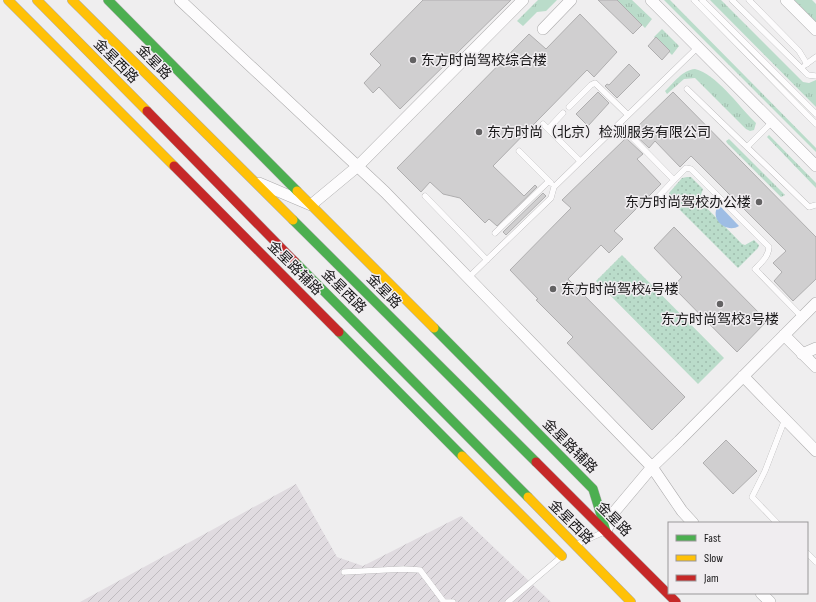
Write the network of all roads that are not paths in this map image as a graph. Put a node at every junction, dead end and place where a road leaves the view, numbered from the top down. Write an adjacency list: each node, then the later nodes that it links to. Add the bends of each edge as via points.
1 (8, 0): 60 (main road, 金星路辅路)
2 (37, 0): 60 (main road, 金星西路)
3 (72, 0): 36 (main road, 金星路)
4 (108, 0): 42 (main road, 金星路辅路)
5 (180, 0): 34 (street)
6 (523, 0): 34 (street)
7 (571, 0): 14 (street)
8 (651, 0): 16 (street)
9 (694, 0): 29 (lane)
10 (702, 0): 24 (lane)
11 (732, 0): 19 (lane)
12 (749, 0): 18 (lane, via 799,51)
13 (786, 0): 15 (street)
14 (543, 29)
15 (816, 30)
16 (698, 47): 25 (lane); 26 (street)
17 (816, 57): 18 (lane)
18 (807, 64): 19 (lane)
19 (801, 68): 20 (lane, via 808,75)
20 (816, 76)
21 (687, 89): 31 (lane)
22 (569, 107): 25 (lane, via 595,83)
23 (564, 113): 30 (lane)
24 (816, 114)
25 (628, 115): 28 (lane)
26 (772, 122): 31 (lane); 35 (street)
27 (544, 124): 30 (lane)
28 (619, 124): 33 (lane); 37 (lane)
29 (816, 124)
30 (549, 130): 33 (lane)
31 (747, 147): 43 (lane, via 809,207)
32 (519, 151): 38 (lane)
33 (580, 162): 39 (lane)
34 (358, 166): 42 (street); 46 (street)
35 (816, 166)
36 (253, 180): 42 (street); 59 (main road, 金星路)
37 (674, 180): 41 (lane); 48 (lane, via 686,168 691,169 768,247 767,255 755,269)
38 (549, 181): 39 (lane); 44 (lane)
39 (554, 186): 45 (lane, via 551,198)
40 (425, 196): 45 (lane)
41 (657, 198)
42 (312, 205): 59 (main road, 金星路辅路, via 593,489)
43 (816, 205)
44 (495, 233)
45 (487, 260): 46 (lane)
46 (468, 278): 56 (street)
47 (816, 303): 48 (street)
48 (802, 317): 49 (street)
49 (784, 335): 51 (street); 53 (street)
50 (816, 348): 51 (street)
51 (802, 354): 52 (street)
52 (816, 367)
53 (743, 376): 54 (street); 56 (street)
54 (785, 419): 55 (street); 58 (lane, via 752,497)
55 (816, 451)
56 (652, 467): 57 (street); 59 (street, via 615,511)
57 (692, 522)
58 (776, 522)
59 (606, 531): 60 (lane); 65 (main road, 金星路)
60 (568, 550): 68 (lane); 69 (main road, 金星西路)
61 (808, 554): 62 (lane)
62 (816, 562)
63 (344, 572): 67 (lane, via 420,570 444,602)
64 (668, 594): 70 (main road, 金星路)
65 (668, 594)
66 (762, 594): 71 (street)
67 (453, 602)
68 (508, 602)
69 (631, 602)
70 (676, 602)
71 (770, 602)

